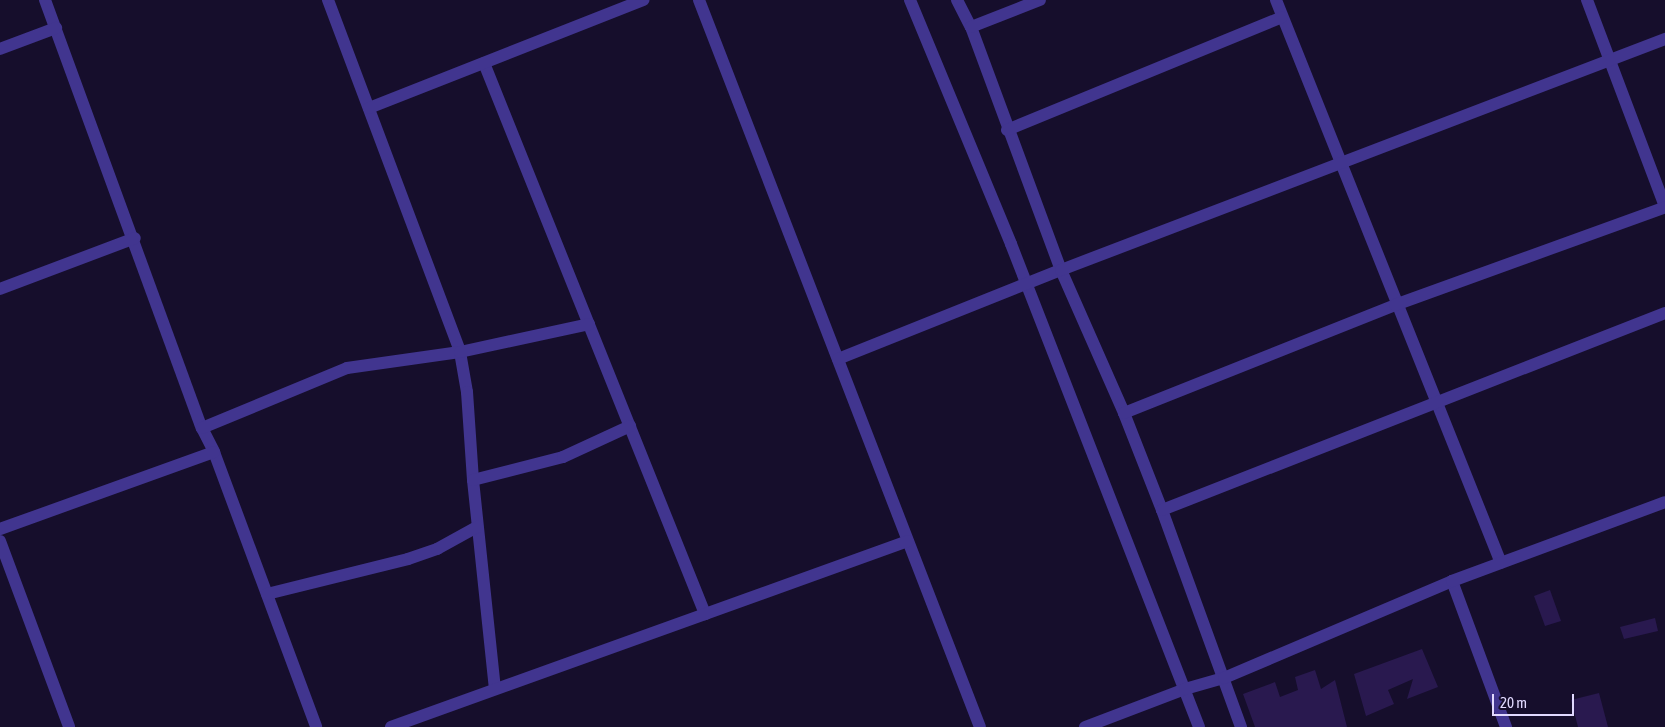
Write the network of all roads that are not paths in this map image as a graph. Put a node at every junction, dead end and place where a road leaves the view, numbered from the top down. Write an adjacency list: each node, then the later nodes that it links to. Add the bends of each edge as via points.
1 (45, 0): 12 (street)
2 (328, 0): 17 (street)
3 (643, 0): 16 (street)
4 (699, 0): 29 (street)
5 (910, 0): 23 (street)
6 (957, 0): 11 (street)
7 (1040, 0): 11 (street)
8 (1276, 0): 10 (street)
9 (1587, 0): 15 (street)
10 (1282, 17): 18 (street); 19 (street)
11 (971, 27): 18 (street)
12 (56, 28): 14 (street); 21 (street)
13 (1665, 39): 15 (street)
14 (0, 49)
15 (1610, 60): 19 (street); 20 (street)
16 (484, 63): 17 (street); 27 (street)
17 (369, 108): 28 (street)
18 (1007, 130): 22 (street)
19 (1342, 163): 22 (street); 25 (street)
20 (1665, 207): 25 (street)
21 (134, 238): 24 (street); 33 (street)
22 (1061, 270): 23 (street); 31 (street)
23 (1028, 286): 29 (street); 48 (street)
24 (0, 289)
25 (1395, 306): 30 (street); 31 (street)
26 (1665, 313): 30 (street)
27 (589, 324): 28 (street); 32 (street)
28 (460, 352): 33 (street, via 347,368); 35 (street, via 467,392)
29 (838, 360): 40 (street)
30 (1437, 401): 37 (street); 42 (street)
31 (1124, 413): 37 (street)
32 (630, 426): 35 (street, via 563,457); 45 (street)
33 (202, 428): 34 (street)
34 (214, 452): 39 (street); 44 (street)
35 (473, 480): 38 (street)
36 (1665, 502): 42 (street)
37 (1162, 510): 46 (street)
38 (477, 526): 44 (street, via 437,549); 47 (street)
39 (0, 530)
40 (908, 540): 45 (street); 52 (street)
41 (0, 541): 49 (street)
42 (1501, 563): 43 (street)
43 (1452, 581): 46 (street); 56 (street)
44 (267, 594): 50 (street)
45 (705, 614): 47 (street)
46 (1224, 678): 48 (street); 55 (street)
47 (495, 689): 51 (street)
48 (1185, 689): 53 (street); 54 (street)
49 (69, 727)
50 (316, 727)
51 (391, 727)
52 (980, 727)
53 (1085, 727)
54 (1199, 727)
55 (1242, 727)
56 (1506, 727)

